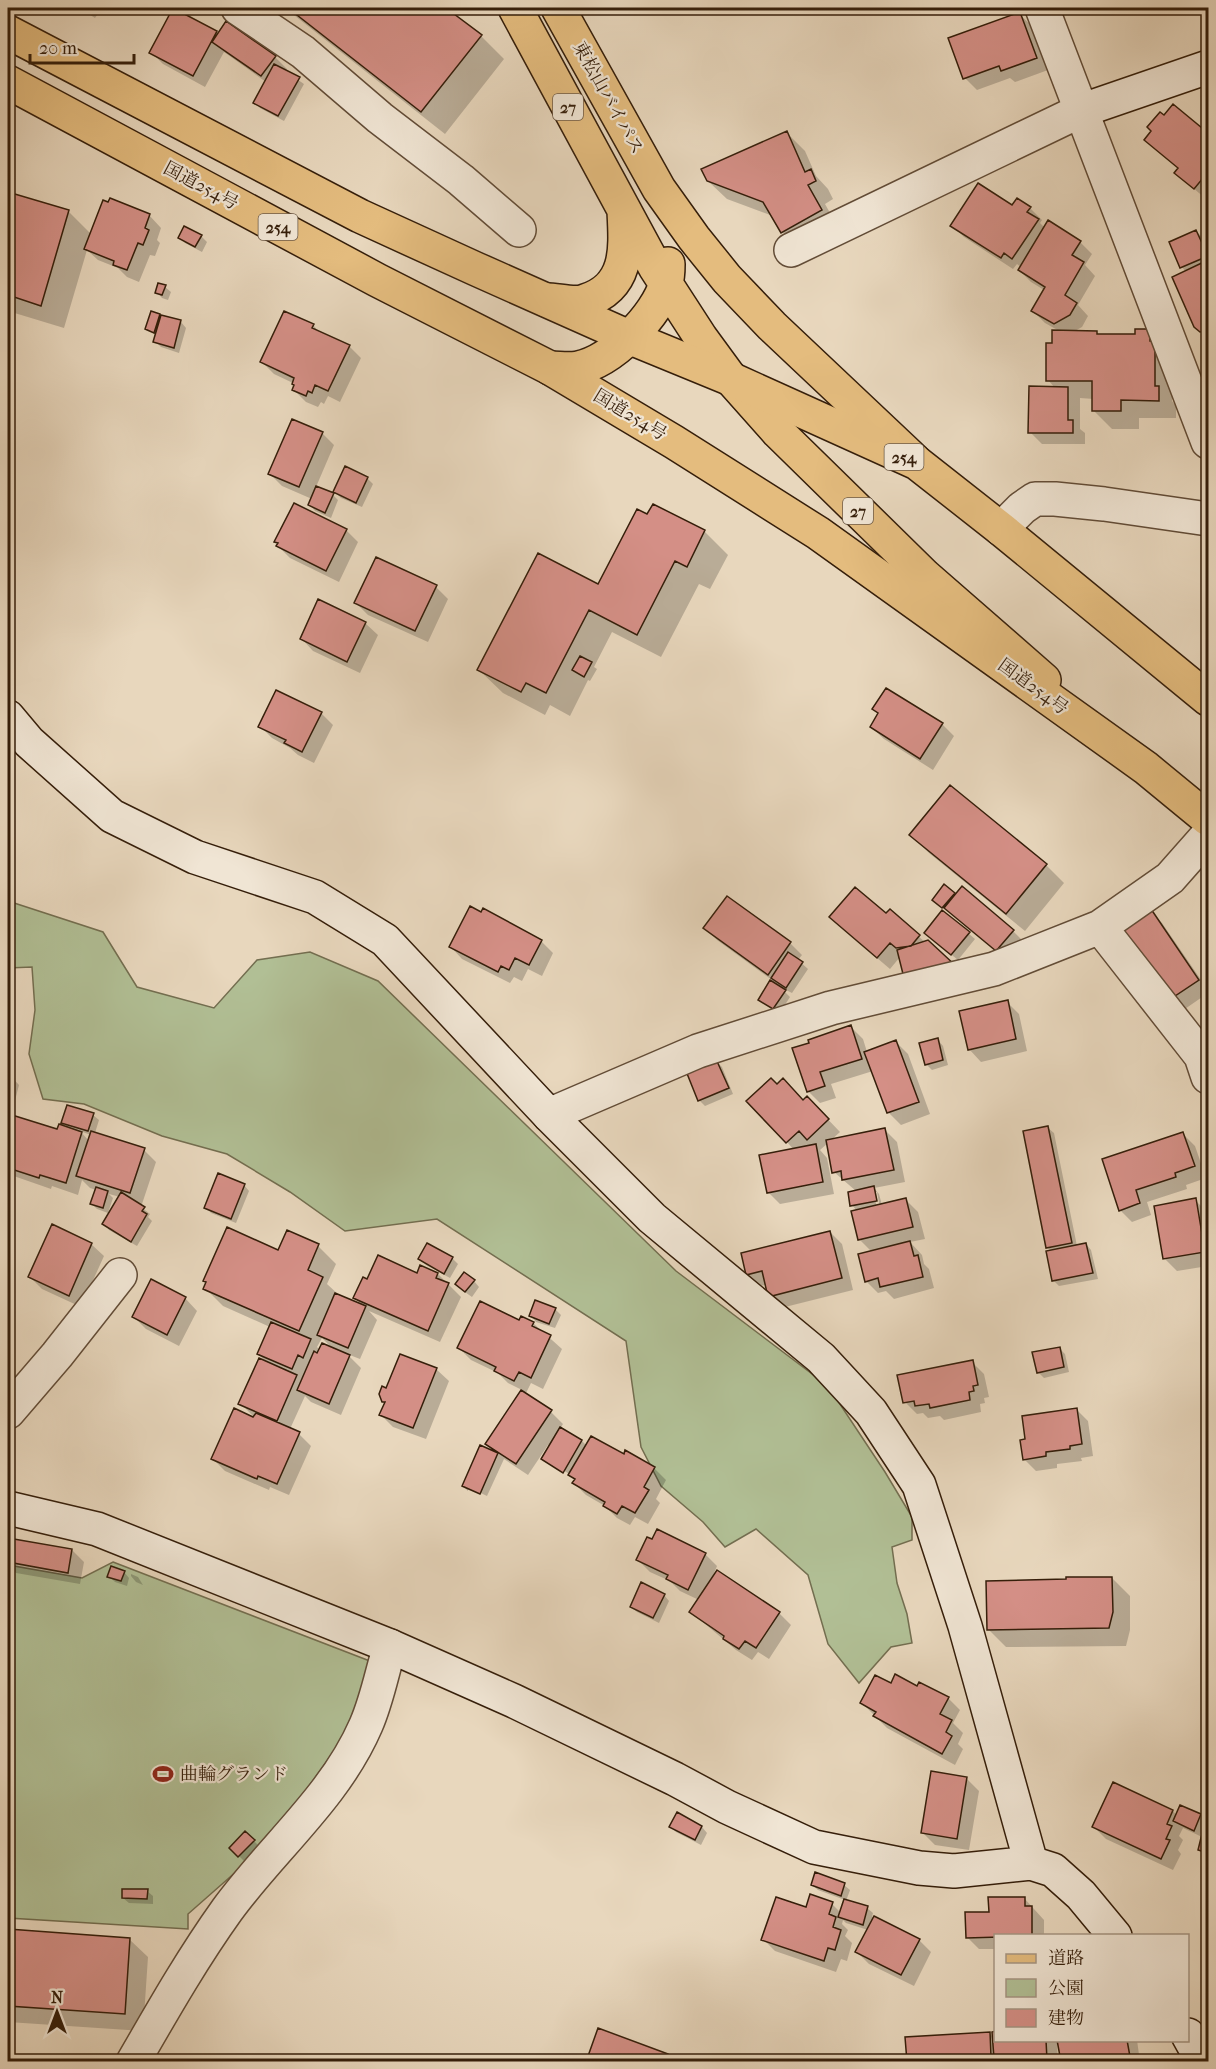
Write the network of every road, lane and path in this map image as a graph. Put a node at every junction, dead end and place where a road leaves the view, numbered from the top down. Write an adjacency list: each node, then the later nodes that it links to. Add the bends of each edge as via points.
1 (238, 8): 11 (street, via 303,52)
2 (515, 8): 10 (main road, 27)
3 (558, 8): 9 (main road, 東松山バイパス / 27)
4 (1042, 8): 8 (street)
5 (8, 32): 14 (main road, 254, via 360,216)
6 (1209, 67): 8 (street)
7 (8, 82): 16 (main road, 国道254号 / 254)
8 (1080, 111): 12 (street); 18 (street)
9 (658, 189): 13 (main road, via 669,230); 19 (main road, 27, via 727,279 771,326)
10 (624, 206): 13 (main road, 27); 14 (main road, via 626,245 622,268 607,290 583,302)
11 (519, 230)
12 (791, 250)
13 (666, 284): 15 (main road); 17 (main road, 27)
14 (548, 300): 15 (main road, 254)
15 (631, 338): 16 (main road, via 605,358 577,369); 17 (main road, 254)
16 (550, 368): 24 (main road, 国道254号 / 254, via 818,533)
17 (731, 379): 19 (main road, 254); 24 (main road, 27, via 778,432 925,576)
18 (1209, 442)
19 (917, 463): 21 (main road, 254)
20 (1209, 519): 21 (street, via 1035,499)
21 (1001, 529): 22 (main road, 254)
22 (1209, 699)
23 (8, 717): 29 (street, via 29,742 112,816 195,857 315,897 385,940)
24 (1146, 768): 25 (main road, 国道254号 / 254)
25 (1209, 819)
26 (1209, 835): 27 (street, via 1170,878)
27 (1100, 927): 28 (street, via 1200,1056); 29 (street, via 994,969 831,1008 698,1051)
28 (1209, 1077)
29 (549, 1114): 34 (street, via 652,1218 821,1358 871,1412 919,1485 965,1626)
30 (120, 1275): 31 (street)
31 (8, 1412)
32 (8, 1508): 33 (street, via 98,1529)
33 (390, 1646): 34 (street, via 514,1701 727,1808 814,1847 954,1871); 37 (street, via 366,1724 342,1770 228,1909)
34 (1031, 1863): 35 (street, via 1053,1870)
35 (1114, 1934)
36 (1189, 2037): 38 (street)
37 (133, 2061)
38 (1203, 2061)

